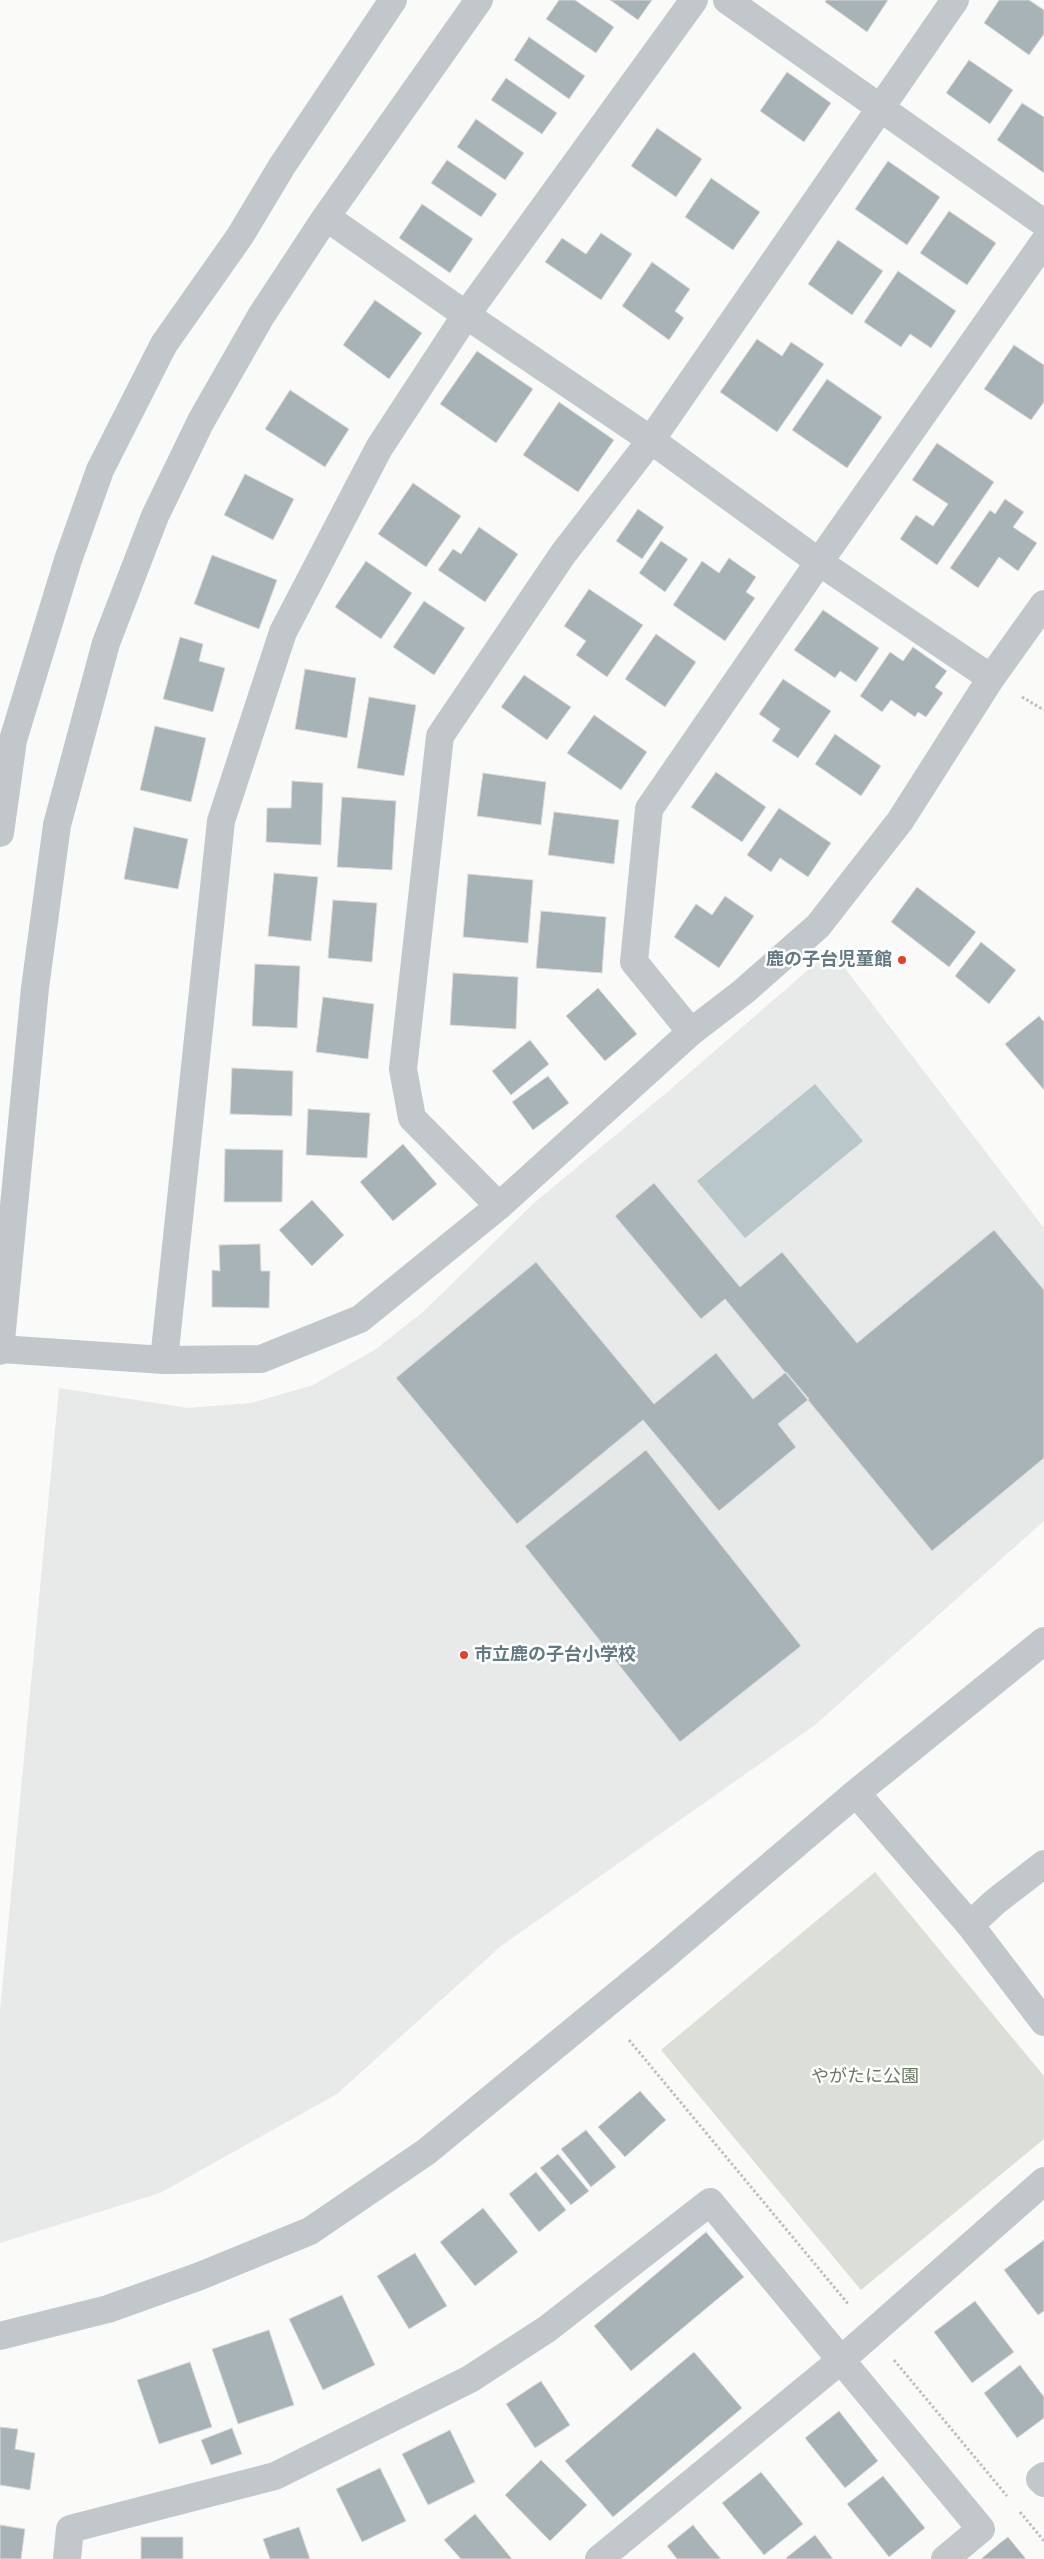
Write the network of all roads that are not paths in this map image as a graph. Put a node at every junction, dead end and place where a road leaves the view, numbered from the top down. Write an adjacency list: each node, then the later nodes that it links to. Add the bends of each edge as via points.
1 (393, 0): 15 (street, via 282,166 240,236 164,344 100,470 68,560 13,740)
2 (479, 0): 7 (street)
3 (694, 0): 10 (street)
4 (728, 0): 6 (street)
5 (955, 0): 6 (street)
6 (881, 107): 8 (street); 11 (street)
7 (326, 217): 10 (street); 18 (street, via 261,316 201,421 156,516 106,643 57,825 35,988)
8 (1044, 223)
9 (1044, 242): 12 (street)
10 (466, 315): 11 (street); 19 (street, via 379,448 284,632 221,821)
11 (651, 440): 12 (street); 17 (street, via 563,554 440,736 403,1069 412,1118)
12 (819, 562): 14 (street); 16 (street, via 649,809 634,962)
13 (1044, 604): 14 (street)
14 (992, 678): 16 (street, via 900,821 818,926 743,992)
15 (0, 833)
16 (691, 1032): 17 (street)
17 (499, 1206): 19 (street, via 360,1319 261,1359)
18 (0, 1350): 19 (street)
19 (164, 1360)
20 (1044, 1641): 21 (street)
21 (856, 1793): 23 (street); 26 (street, via 426,2152 310,2231 200,2276 108,2308)
22 (1044, 1864): 23 (street)
23 (970, 1925): 24 (street)
24 (1044, 2022)
25 (1044, 2181): 27 (street)
26 (0, 2336)
27 (841, 2360): 30 (street, via 710,2202 547,2329 470,2379 275,2476 70,2529); 31 (street); 32 (street, via 982,2529)
28 (1044, 2476): 29 (street, via 1040,2479)
29 (1044, 2483)
30 (68, 2559)
31 (599, 2559)
32 (945, 2559)

